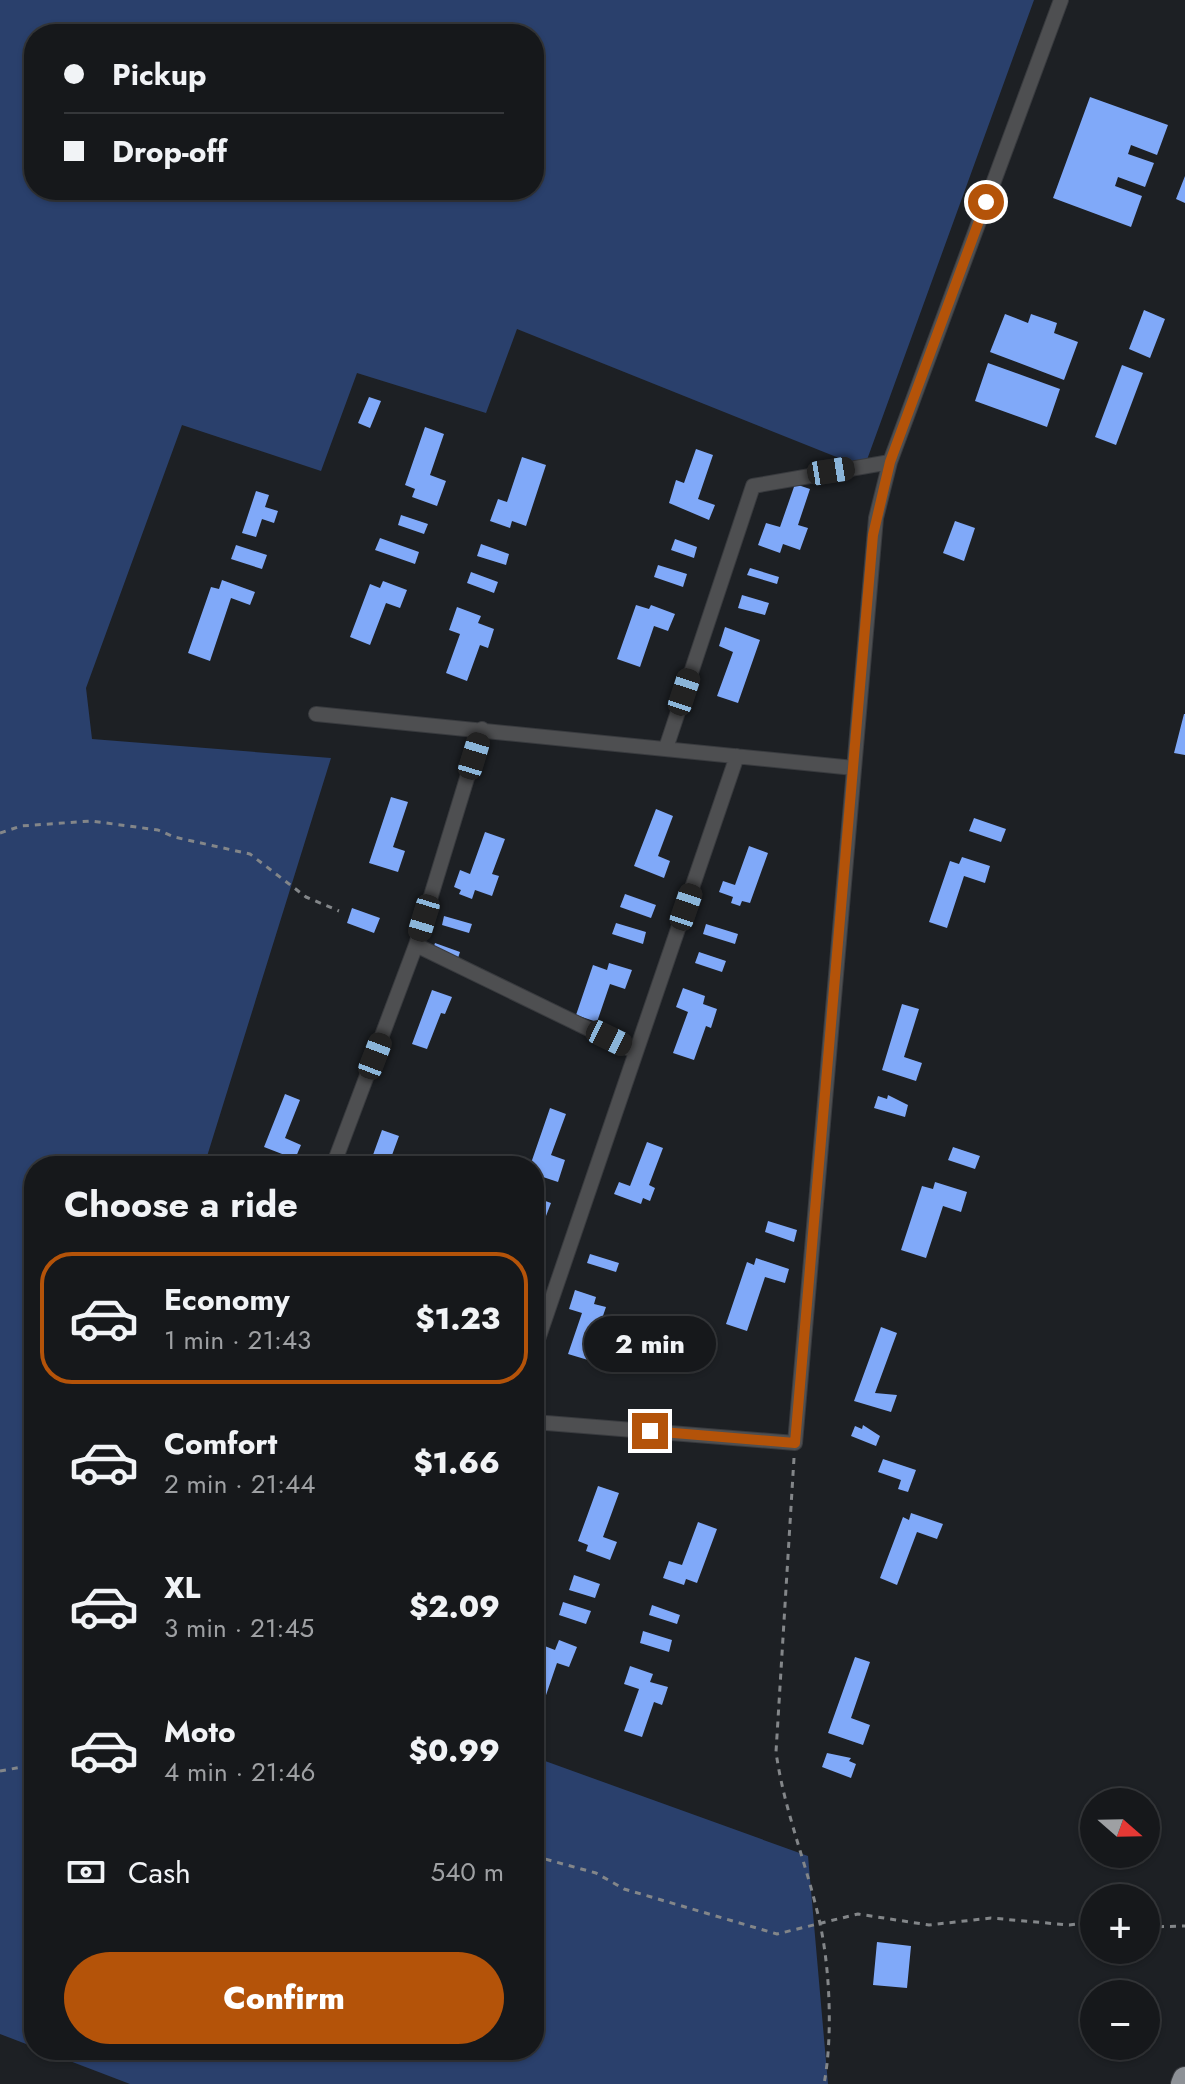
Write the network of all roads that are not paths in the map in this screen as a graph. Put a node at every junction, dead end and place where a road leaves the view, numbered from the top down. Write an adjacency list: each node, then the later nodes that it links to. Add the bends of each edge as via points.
1 (1061, 0): 2 (street)
2 (890, 462): 5 (street, via 753,486); 7 (street, via 871,552)
3 (316, 714): 4 (street)
4 (482, 729): 5 (street); 8 (street)
5 (666, 748): 6 (street)
6 (737, 756): 7 (street); 9 (street)
7 (854, 768): 12 (street, via 795,1443)
8 (416, 945): 9 (street); 10 (street)
9 (636, 1052): 11 (street)
10 (337, 1156)
11 (544, 1322)
12 (544, 1423)

